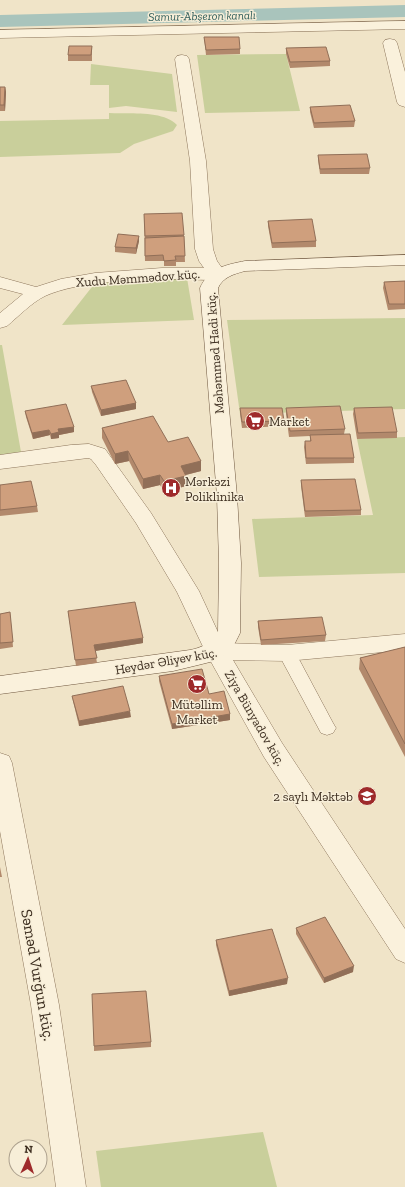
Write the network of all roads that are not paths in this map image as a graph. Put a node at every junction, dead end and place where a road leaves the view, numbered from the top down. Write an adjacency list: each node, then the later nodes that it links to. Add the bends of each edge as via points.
1 (405, 25): 2 (street)
2 (0, 34)
3 (390, 43): 5 (street)
4 (182, 58): 7 (street, Məhəmməd Hadi küç., via 198,161 204,249 208,261)
5 (405, 102)
6 (405, 260): 7 (street, Xudu Məmmədov küç., via 245,266 229,269)
7 (218, 275): 9 (street, Xudu Məmmədov küç., via 194,272 89,279); 13 (street, Məhəmməd Hadi küç., via 209,288 227,496 230,563 229,634 225,644)
8 (0, 282): 9 (street)
9 (38, 293): 10 (street, Xudu Məmmədov küç.)
10 (0, 322)
11 (0, 462): 13 (street, Ziya Bünyadov küç., via 71,452 98,454 144,518 184,584)
12 (405, 642): 14 (street, Heydər Əliyev küç.)
13 (216, 651): 14 (street, Heydər Əliyev küç.); 15 (street, Heydər Əliyev küç., via 173,662); 18 (street, Ziya Bünyadov küç., via 272,750)
14 (288, 653): 16 (lane)
15 (0, 685)
16 (327, 728)
17 (0, 763): 19 (street, Səməd Vurğun küç., via 45,1005)
18 (405, 951)
19 (71, 1187)

